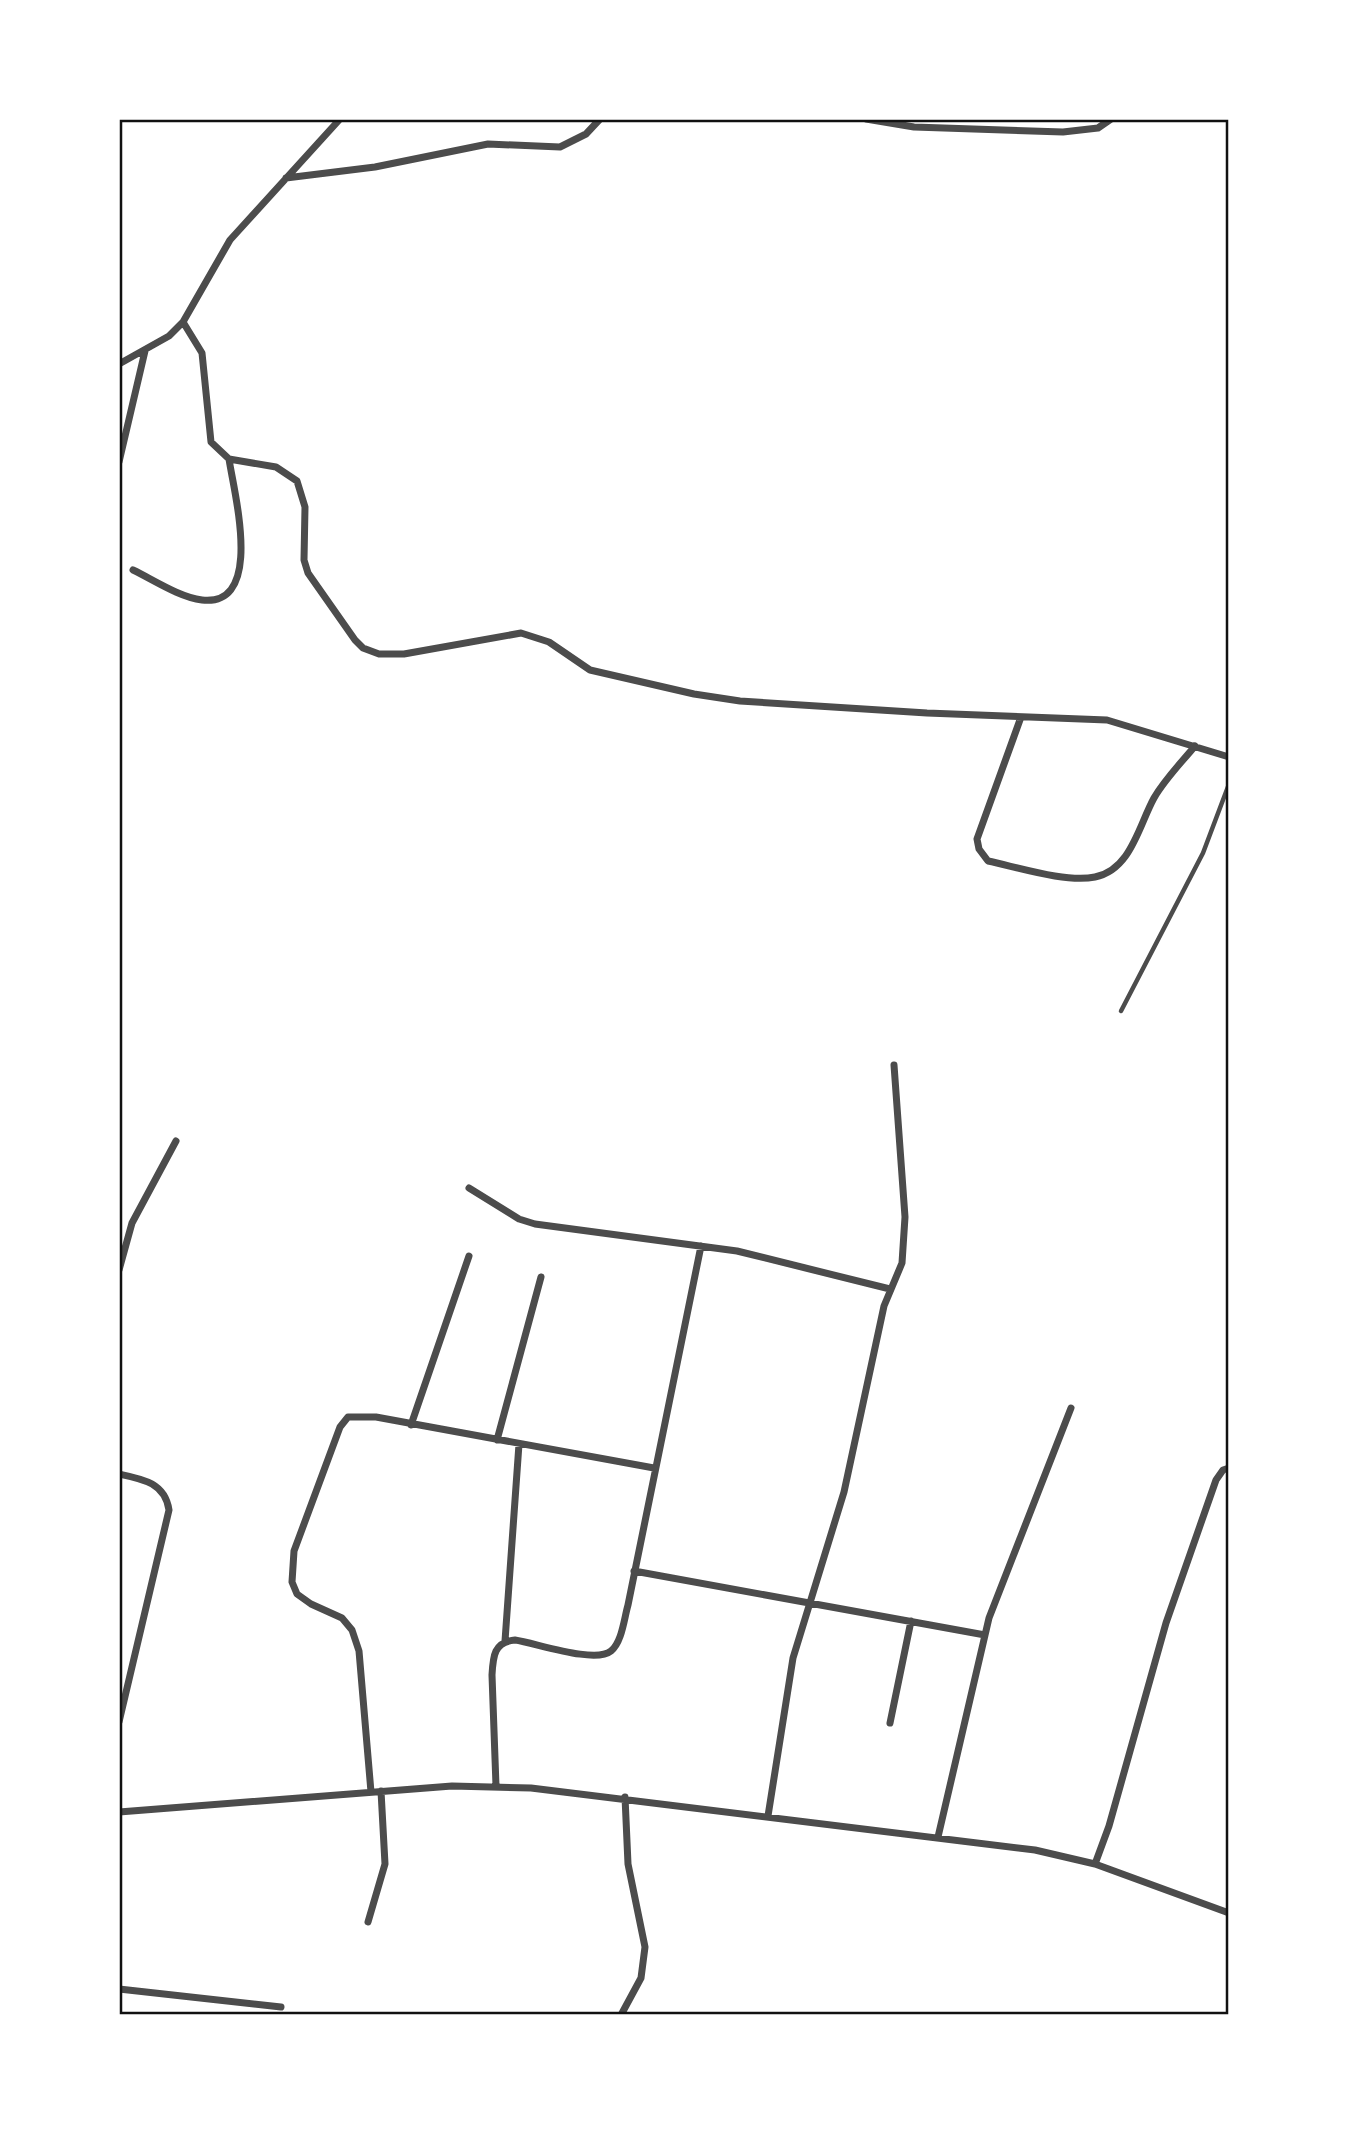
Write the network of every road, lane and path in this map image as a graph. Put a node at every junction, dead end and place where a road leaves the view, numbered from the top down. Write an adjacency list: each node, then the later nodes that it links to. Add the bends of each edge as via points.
1 (340, 119): 5 (street)
2 (600, 119): 5 (street, via 586,134 561,147 488,144 375,167)
3 (866, 119): 4 (street, via 914,127 1063,132 1098,128)
4 (1111, 119)
5 (285, 178): 6 (street, via 225,248)
6 (183, 322): 7 (street); 9 (street, via 202,353 211,442)
7 (145, 351): 8 (street); 10 (street)
8 (119, 364)
9 (229, 459): 11 (street, via 241,563 237,583 228,595 199,600); 12 (street, via 276,467 297,481 305,507 308,573 363,648 404,654 521,633 549,642 590,670 694,694 740,701)
10 (119, 462)
11 (133, 570)
12 (1021, 717): 13 (street, via 1107,720); 13 (street, via 977,839 979,849 988,861 1079,878 1110,871 1123,858 1154,798)
13 (1195, 746): 14 (street)
14 (1229, 757)
15 (1229, 784): 16 (lane, via 1203,853)
16 (1121, 1012)
17 (894, 1065): 24 (street, via 905,1217 902,1263)
18 (176, 1141): 22 (street, via 132,1223)
19 (469, 1188): 20 (street, via 535,1224)
20 (701, 1246): 24 (street); 29 (street)
21 (469, 1256): 26 (street)
22 (119, 1270)
23 (541, 1277): 27 (street)
24 (890, 1289): 33 (street, via 844,1492)
25 (1071, 1408): 35 (street)
26 (411, 1425): 27 (street); 41 (street, via 376,1417 348,1417 340,1426 291,1566 297,1594 342,1618 352,1630 359,1651)
27 (497, 1440): 28 (street)
28 (519, 1444): 29 (street); 36 (street)
29 (654, 1468): 32 (street)
30 (1229, 1468): 46 (street, via 1216,1480 1182,1576)
31 (119, 1474): 37 (street, via 159,1487 170,1510)
32 (634, 1572): 33 (street); 36 (street, via 611,1651 588,1655 532,1642)
33 (811, 1602): 34 (street); 44 (street, via 789,1674)
34 (911, 1621): 35 (street); 38 (street)
35 (985, 1635): 45 (street)
36 (505, 1641): 39 (street, via 493,1659)
37 (119, 1722)
38 (890, 1723)
39 (496, 1786): 40 (street); 42 (street)
40 (381, 1791): 41 (street); 48 (street, via 385,1864)
41 (371, 1792): 43 (street)
42 (625, 1797): 44 (street); 51 (street, via 628,1864 645,1947 641,1978)
43 (119, 1812)
44 (768, 1816): 45 (street)
45 (938, 1837): 46 (street, via 1035,1850)
46 (1095, 1864): 47 (street)
47 (1229, 1913)
48 (369, 1922)
49 (119, 1989): 50 (street)
50 (281, 2007)
51 (621, 2015)

